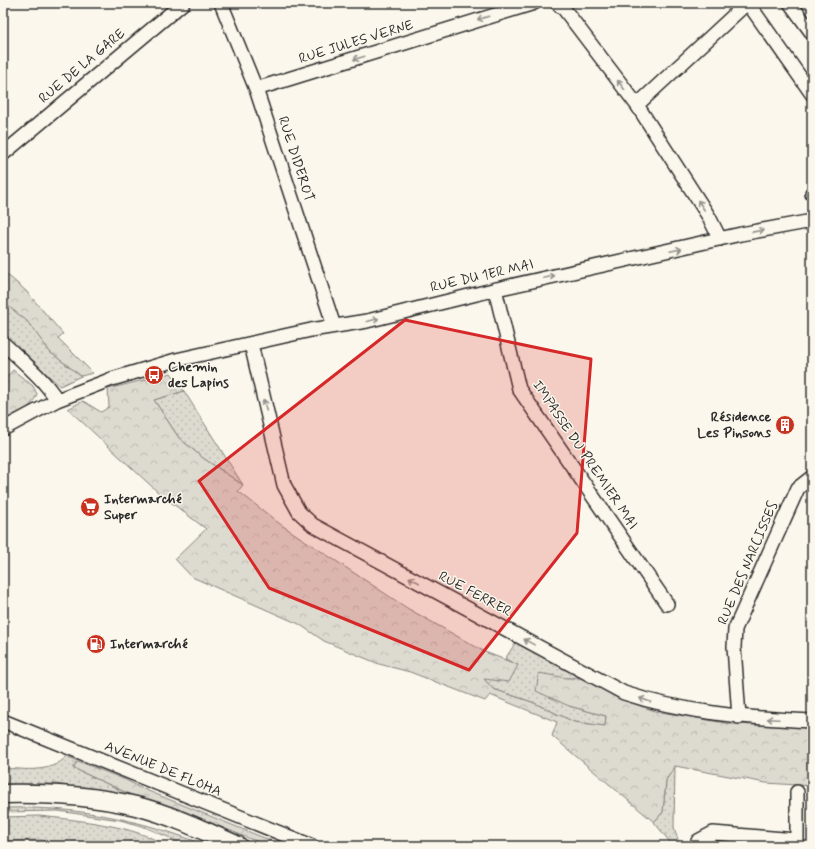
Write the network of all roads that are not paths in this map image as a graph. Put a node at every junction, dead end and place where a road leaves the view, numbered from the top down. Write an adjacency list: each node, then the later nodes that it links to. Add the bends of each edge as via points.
1 (183, 3): 11 (street, RUE DE LA GARE)
2 (221, 3): 8 (street, RUE DIDEROT)
3 (534, 3): 8 (street, RUE JULES VERNE, one-way to 8)
4 (557, 3): 10 (street, one-way to 4)
5 (747, 3): 9 (street); 10 (street)
6 (790, 3): 7 (street)
7 (812, 33)
8 (256, 89): 15 (street, RUE DIDEROT)
9 (812, 94)
10 (637, 105): 13 (street, one-way to 10, via 709,217)
11 (3, 154)
12 (812, 221): 13 (street, RUE DU 1ER MAI, one-way to 12)
13 (720, 239): 14 (street, RUE DU 1ER MAI, one-way to 13)
14 (495, 289): 15 (street, RUE DU 1ER MAI, one-way to 14, via 367,321); 21 (street, IMPASSE DU PREMIER MAI, via 519,389)
15 (334, 326): 17 (street, RUE DU 1ER MAI)
16 (3, 343): 18 (street, via 45,383)
17 (251, 344): 18 (street, RUE DU 1ER MAI, via 176,360 112,379); 22 (street, RUE FERRER, one-way to 17, via 656,703 624,693 313,525 299,512 284,485)
18 (57, 400): 19 (street, RUE DU 1ER MAI)
19 (3, 430)
20 (812, 477): 22 (street, RUE DES NARCISSES, via 798,488 734,629)
21 (667, 604)
22 (739, 717): 24 (street, RUE FERRER, one-way to 22)
23 (3, 721): 30 (street, AVENUE DE FLOHA)
24 (812, 721)
25 (797, 792): 28 (street)
26 (3, 794): 29 (main road, via 59,794 136,806 186,822)
27 (698, 841): 28 (street, via 713,833)
28 (797, 843)
29 (238, 846)
30 (312, 846)

